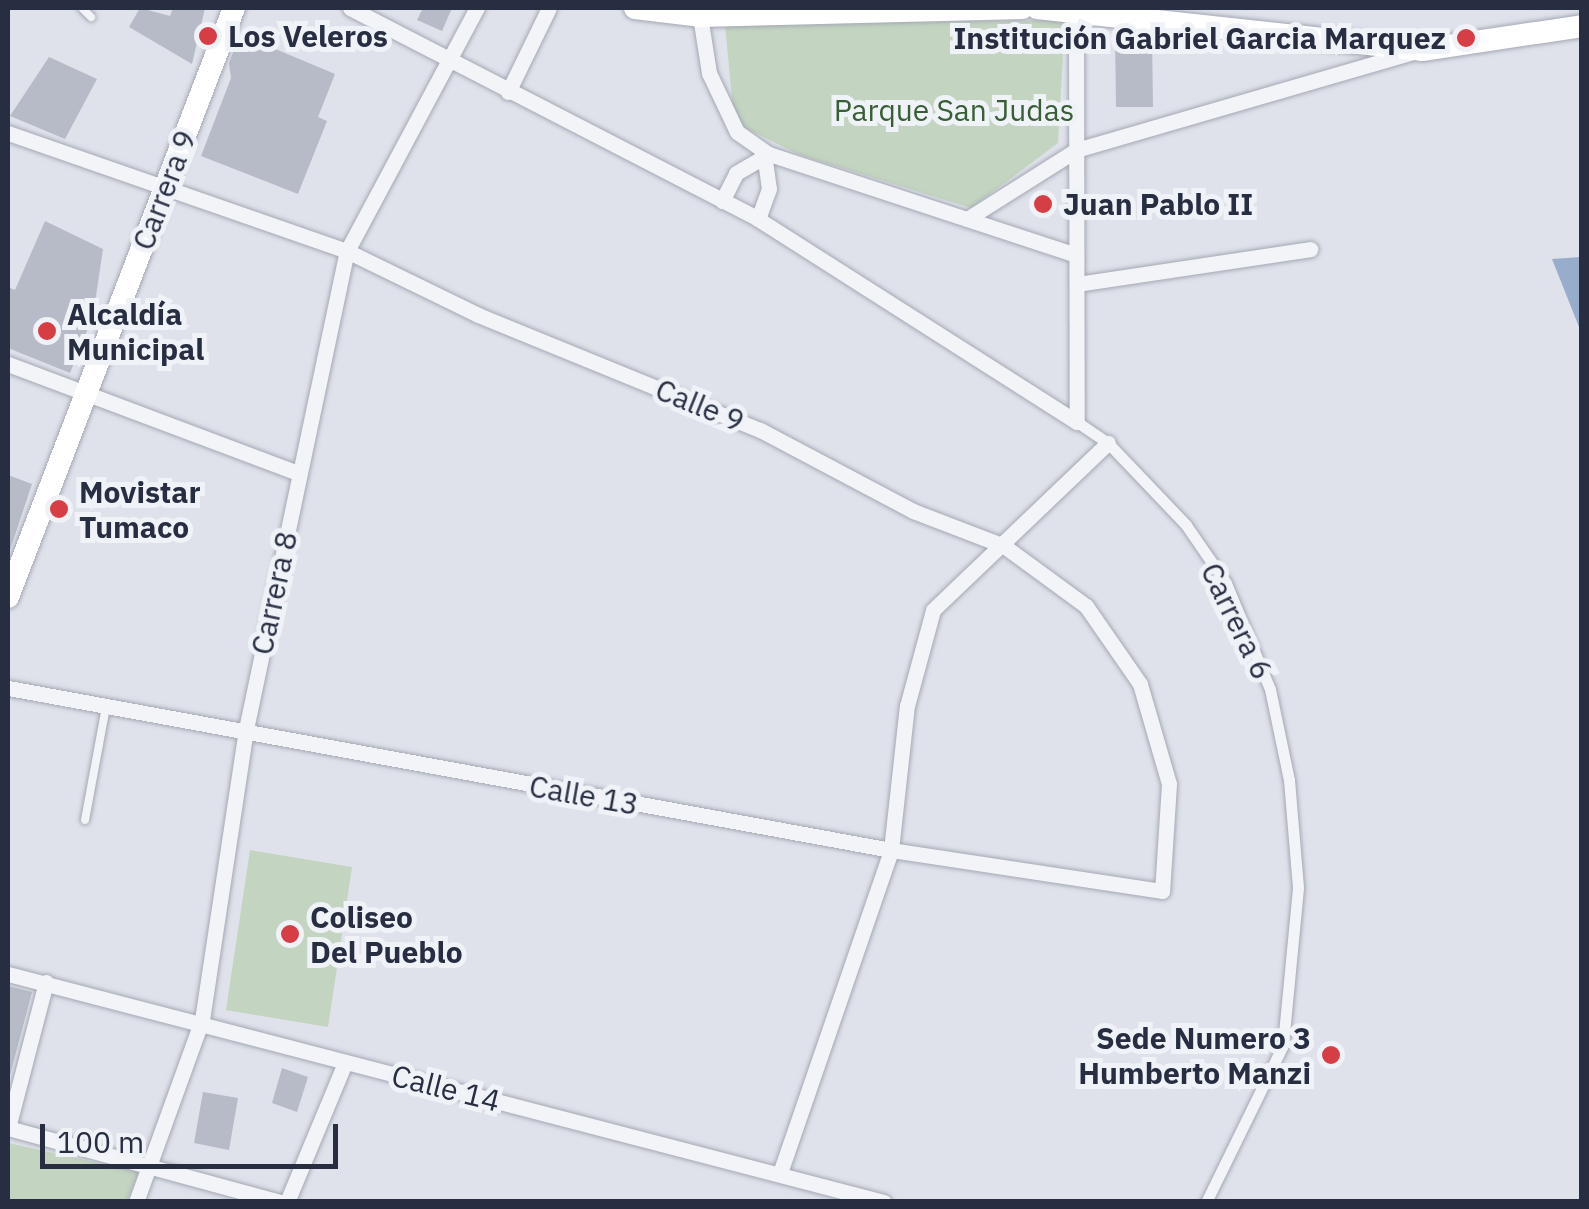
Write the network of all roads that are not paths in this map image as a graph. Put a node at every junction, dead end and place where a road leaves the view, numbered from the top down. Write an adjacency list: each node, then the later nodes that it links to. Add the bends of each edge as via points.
1 (82, 8): 11 (lane)
2 (234, 8): 19 (main road, Carrera 9)
3 (350, 8): 14 (street)
4 (477, 8): 14 (street, Carrera 8)
5 (549, 8): 15 (street)
6 (636, 8): 10 (main road)
7 (1022, 8): 10 (main road)
8 (1037, 8): 9 (main road)
9 (1076, 12): 13 (main road); 17 (street)
10 (700, 16): 18 (street, via 710,72 737,132)
11 (92, 17)
12 (1582, 26): 13 (main road)
13 (1422, 50): 17 (street)
14 (444, 58): 15 (street); 24 (street, Carrera 8)
15 (508, 92): 20 (street)
16 (8, 133): 19 (street, Calle 9)
17 (1076, 150): 21 (street); 25 (street)
18 (767, 158): 20 (street, via 736,173); 21 (street); 22 (street, via 769,189)
19 (165, 186): 24 (street, Calle 9); 28 (main road, Carrera 9)
20 (722, 201): 22 (street)
21 (967, 219): 25 (street)
22 (758, 220): 29 (street)
23 (1310, 249): 26 (street)
24 (347, 252): 31 (street, Carrera 8); 32 (street, Calle 9, via 478,315 760,430 913,511)
25 (1076, 255): 26 (street)
26 (1077, 284): 29 (street)
27 (8, 364): 28 (street)
28 (85, 394): 31 (street); 33 (main road, Carrera 9)
29 (1077, 422): 30 (street, Carrera 6)
30 (1108, 444): 32 (street); 50 (street, Carrera 6, via 1186,525 1226,584 1270,689 1289,780 1298,888 1283,1045)
31 (298, 473): 36 (street, Carrera 8)
32 (1004, 546): 38 (street, via 933,610 907,706); 39 (street, Calle 9, via 1086,606 1140,684 1170,784)
33 (8, 597)
34 (8, 688): 35 (street, Calle 13)
35 (106, 707): 36 (street, Calle 13); 37 (lane)
36 (244, 734): 38 (street, Calle 13); 42 (street, Carrera 8)
37 (85, 820)
38 (890, 850): 39 (street, Calle 13); 46 (street)
39 (1162, 890)
40 (8, 974): 41 (street, Calle 14)
41 (46, 982): 42 (street, Calle 14); 44 (street)
42 (202, 1020): 43 (street, Calle 14); 45 (street, Carrera 8)
43 (345, 1063): 46 (street, Calle 14); 48 (street)
44 (8, 1128): 45 (street)
45 (151, 1164): 47 (street, Carrera 8); 48 (street)
46 (780, 1173): 49 (street, Calle 14)
47 (136, 1202)
48 (284, 1202)
49 (884, 1202)
50 (1206, 1202)

